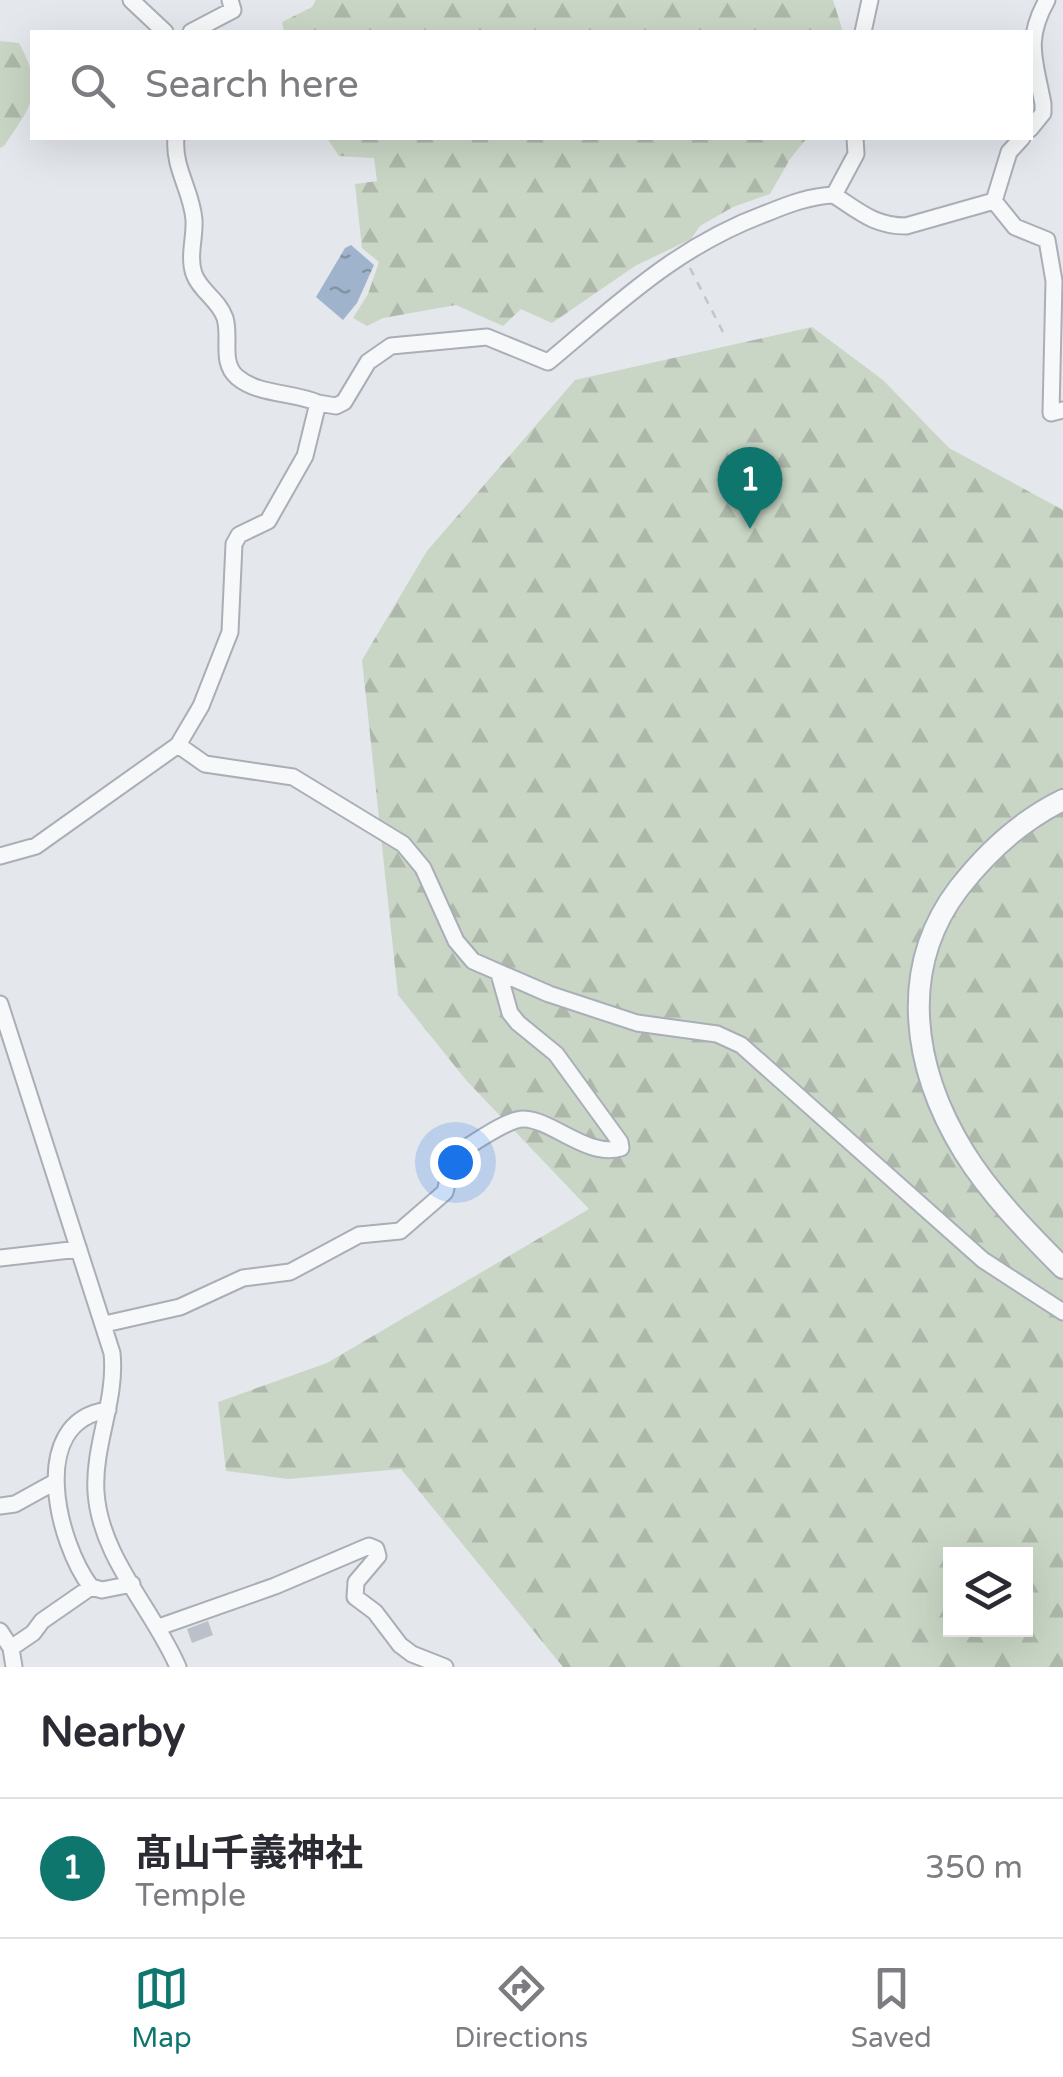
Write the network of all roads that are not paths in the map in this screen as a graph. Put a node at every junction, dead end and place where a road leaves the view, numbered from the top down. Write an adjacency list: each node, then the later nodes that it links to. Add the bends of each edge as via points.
1 (131, 0): 5 (street)
2 (230, 0): 6 (street, via 233,10)
3 (870, 0): 7 (street)
4 (1048, 0): 8 (street)
5 (162, 30)
6 (195, 30)
7 (863, 30)
8 (1033, 32)
9 (1033, 44): 10 (street, via 1043,104)
10 (1033, 125)
11 (176, 140): 16 (street, via 177,170 194,218 195,278 223,312 227,363 252,386)
12 (855, 140): 14 (street, via 856,154)
13 (1020, 140): 15 (street, via 1009,152)
14 (834, 195): 15 (street, via 892,226); 16 (street, via 738,223 682,253 548,362 487,337 391,346 368,362 344,402)
15 (994, 201): 17 (street, via 1015,227 1047,240 1054,280 1051,413)
16 (318, 404): 18 (street, via 305,456 268,520 234,544 230,632)
17 (1063, 410)
18 (178, 745): 20 (street, via 36,846); 21 (street, via 204,764 294,777 403,844 423,868 456,940 473,960)
19 (1063, 800): 25 (street, via 986,853 942,911 924,954 917,1010 929,1076 966,1156)
20 (0, 856)
21 (499, 974): 26 (street, via 636,1022 716,1034 741,1045 983,1260); 27 (street, via 510,1013 556,1054 621,1148 574,1140 524,1119 512,1122 454,1156 445,1192 400,1231 360,1235 290,1272 243,1278 180,1307)
22 (0, 1004): 23 (street)
23 (79, 1248): 24 (street); 27 (street)
24 (0, 1258)
25 (1063, 1268)
26 (1063, 1312)
27 (104, 1324): 28 (street, via 114,1369)
28 (108, 1410): 29 (street, via 75,1426); 31 (street, via 95,1490 100,1522)
29 (54, 1483): 30 (street); 32 (street, via 64,1538)
30 (0, 1506)
31 (132, 1584): 32 (street); 33 (street)
32 (91, 1587): 35 (street)
33 (159, 1627): 37 (street); 38 (street, via 369,1546 378,1556 356,1582 356,1597 400,1645)
34 (0, 1630): 35 (street)
35 (12, 1648): 36 (street)
36 (14, 1667)
37 (178, 1667)
38 (445, 1667)

